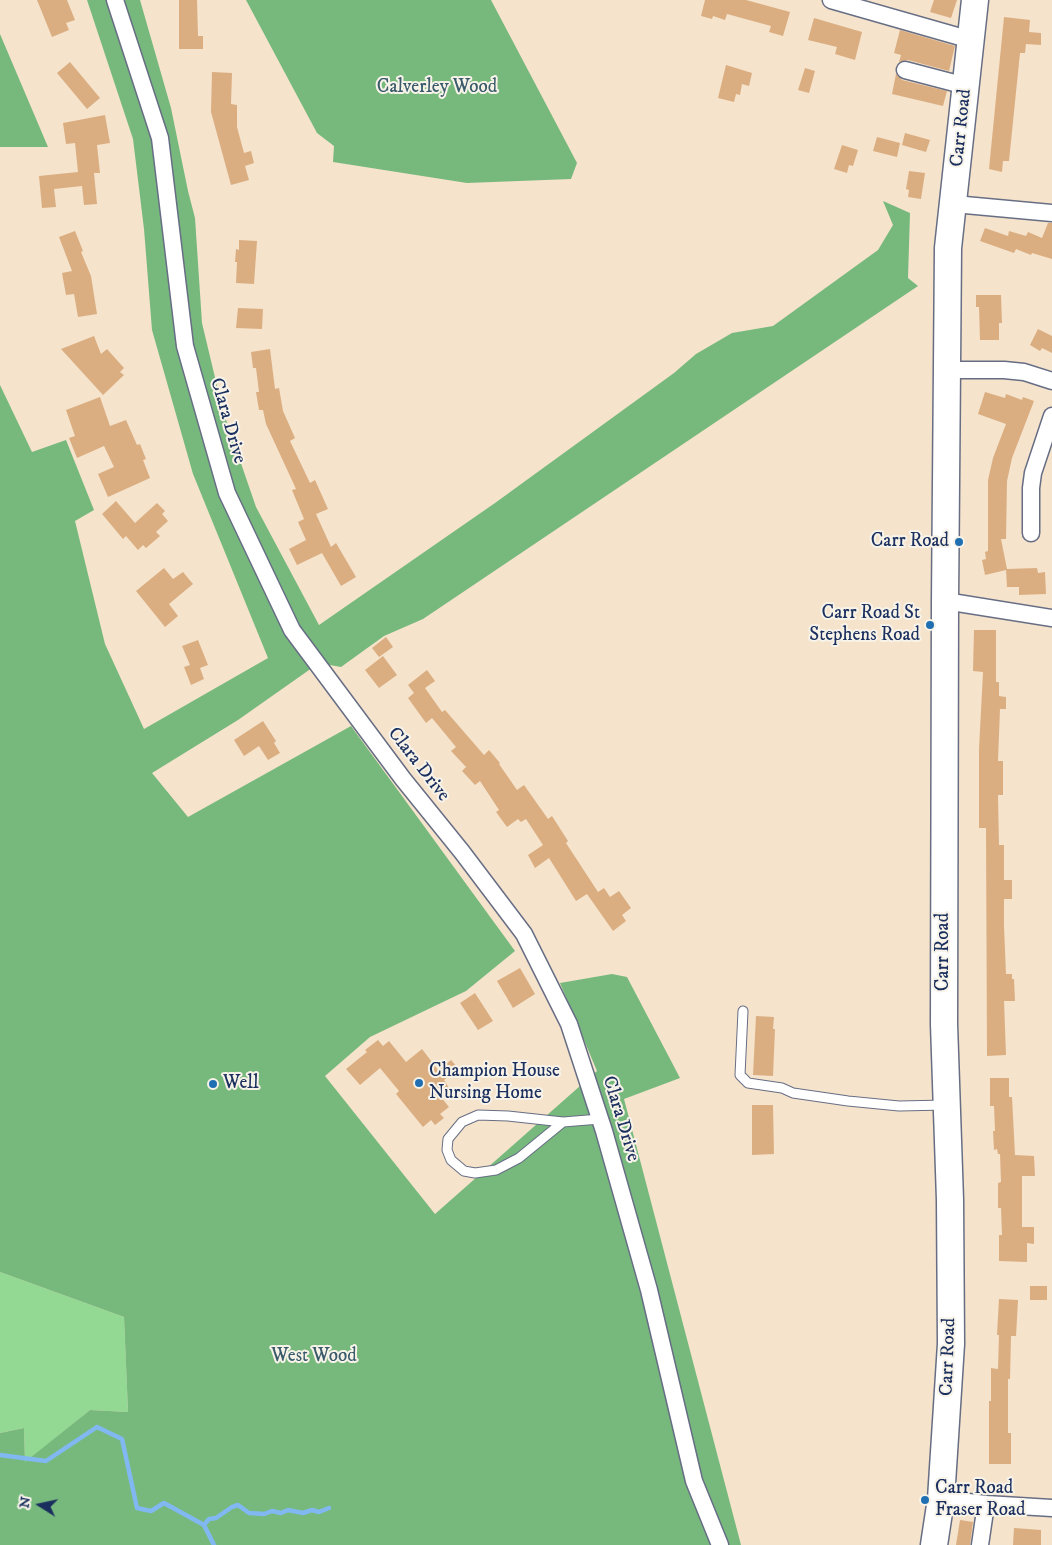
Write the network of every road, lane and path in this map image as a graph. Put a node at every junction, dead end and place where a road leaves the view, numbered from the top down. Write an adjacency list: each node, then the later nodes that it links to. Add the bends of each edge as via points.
1 (115, 0): 17 (street, Clara Drive, via 160,138 185,346 227,493 292,630 524,934 569,1024)
2 (831, 0): 4 (street)
3 (975, 0): 4 (main road, Carr Road)
4 (971, 40): 6 (main road, Carr Road)
5 (905, 70): 6 (street)
6 (966, 86): 7 (main road, Carr Road)
7 (954, 204): 8 (street); 9 (main road, Carr Road, via 948,248)
8 (1052, 212)
9 (947, 370): 10 (street, via 1024,372); 13 (main road, Carr Road)
10 (1052, 381)
11 (1052, 416): 12 (street, via 1033,474)
12 (1031, 533)
13 (945, 601): 14 (street); 16 (main road, Carr Road)
14 (1052, 618)
15 (743, 1010): 16 (lane, via 740,1075 748,1083 848,1101 899,1106)
16 (946, 1105): 19 (main road, Carr Road, via 951,1344)
17 (600, 1119): 18 (lane); 22 (street, Clara Drive, via 649,1290 694,1481)
18 (563, 1122): 18 (lane, via 478,1115 462,1122 448,1139 447,1150 451,1160 464,1171 496,1170 519,1158)
19 (941, 1499): 20 (street); 23 (main road, Carr Road)
20 (986, 1504): 21 (street); 24 (street)
21 (1052, 1508)
22 (720, 1545)
23 (934, 1545)
24 (980, 1545)

